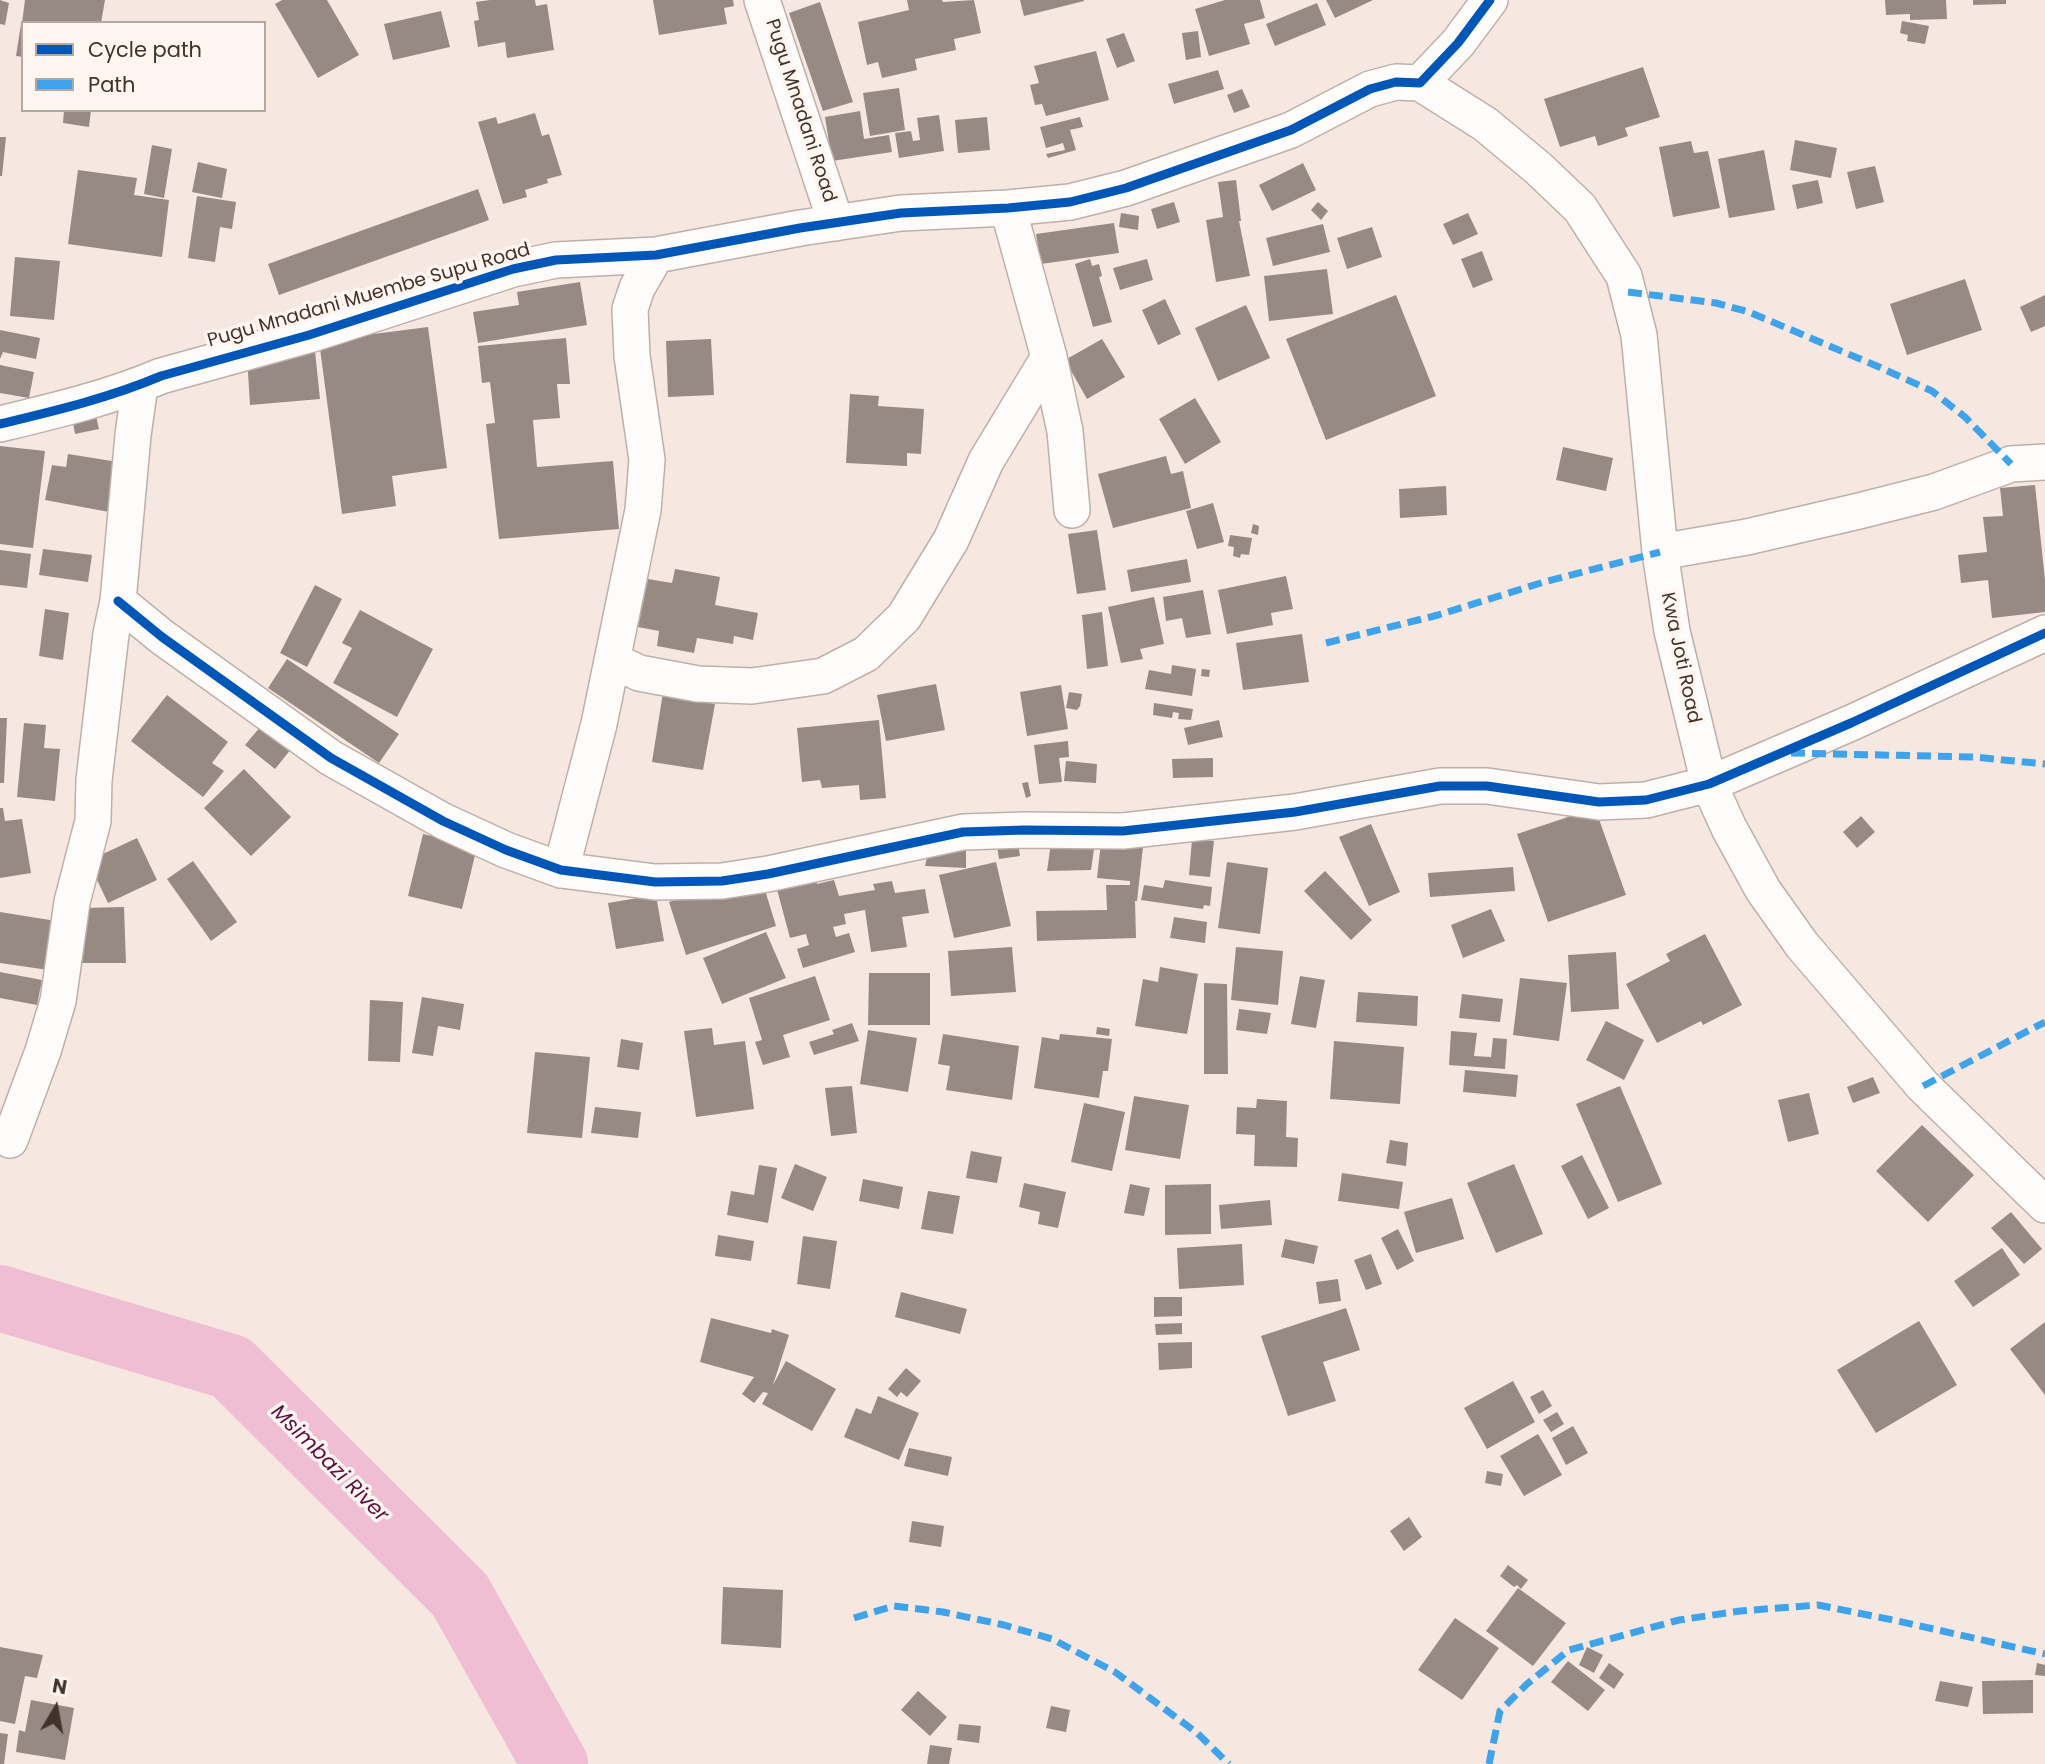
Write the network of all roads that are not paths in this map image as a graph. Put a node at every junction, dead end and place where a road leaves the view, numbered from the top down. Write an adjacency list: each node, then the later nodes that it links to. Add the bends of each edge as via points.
1 (762, 0): 5 (street, Pugu Mnadani Road)
2 (1490, 0): 3 (street)
3 (1420, 83): 4 (street, Pugu Mnadani Muembe Supu Road, via 1396,82 1370,89 1292,130 1126,188 1069,202); 12 (street, Kwa Joti Road, via 1486,124 1538,167 1580,208 1624,276 1639,335)
4 (1009, 208): 5 (street, Pugu Mnadani Muembe Supu Road, via 901,213); 7 (street)
5 (836, 223): 6 (street, Pugu Mnadani Muembe Supu Road)
6 (656, 255): 8 (street, Pugu Mnadani Muembe Supu Road, via 556,260 513,269); 15 (street, via 629,309 647,460 637,547)
7 (1049, 357): 11 (street, via 1065,431); 15 (street, via 986,461 951,540 904,617 866,654 823,676 752,685 687,682 639,673)
8 (141, 385): 9 (street, Pugu Mnadani Muembe Supu Road); 13 (street)
9 (0, 424)
10 (2045, 462): 12 (street, via 2011,464 1934,492 1859,511)
11 (1072, 510)
12 (1660, 552): 16 (street, Kwa Joti Road, via 1672,631)
13 (118, 600): 17 (street, via 162,637 331,758 443,821); 18 (street, via 94,780 93,821 72,902 58,1002)
14 (2045, 633): 16 (street)
15 (612, 660): 17 (street)
16 (1709, 784): 17 (street, via 1646,800 1599,802 1487,786 1440,786 1295,812 1122,831 964,832 722,881 655,882); 19 (street, Kwa Joti Road, via 1763,890 1802,945 1923,1086)
17 (561, 870)
18 (10, 1140)
19 (2045, 1205)

